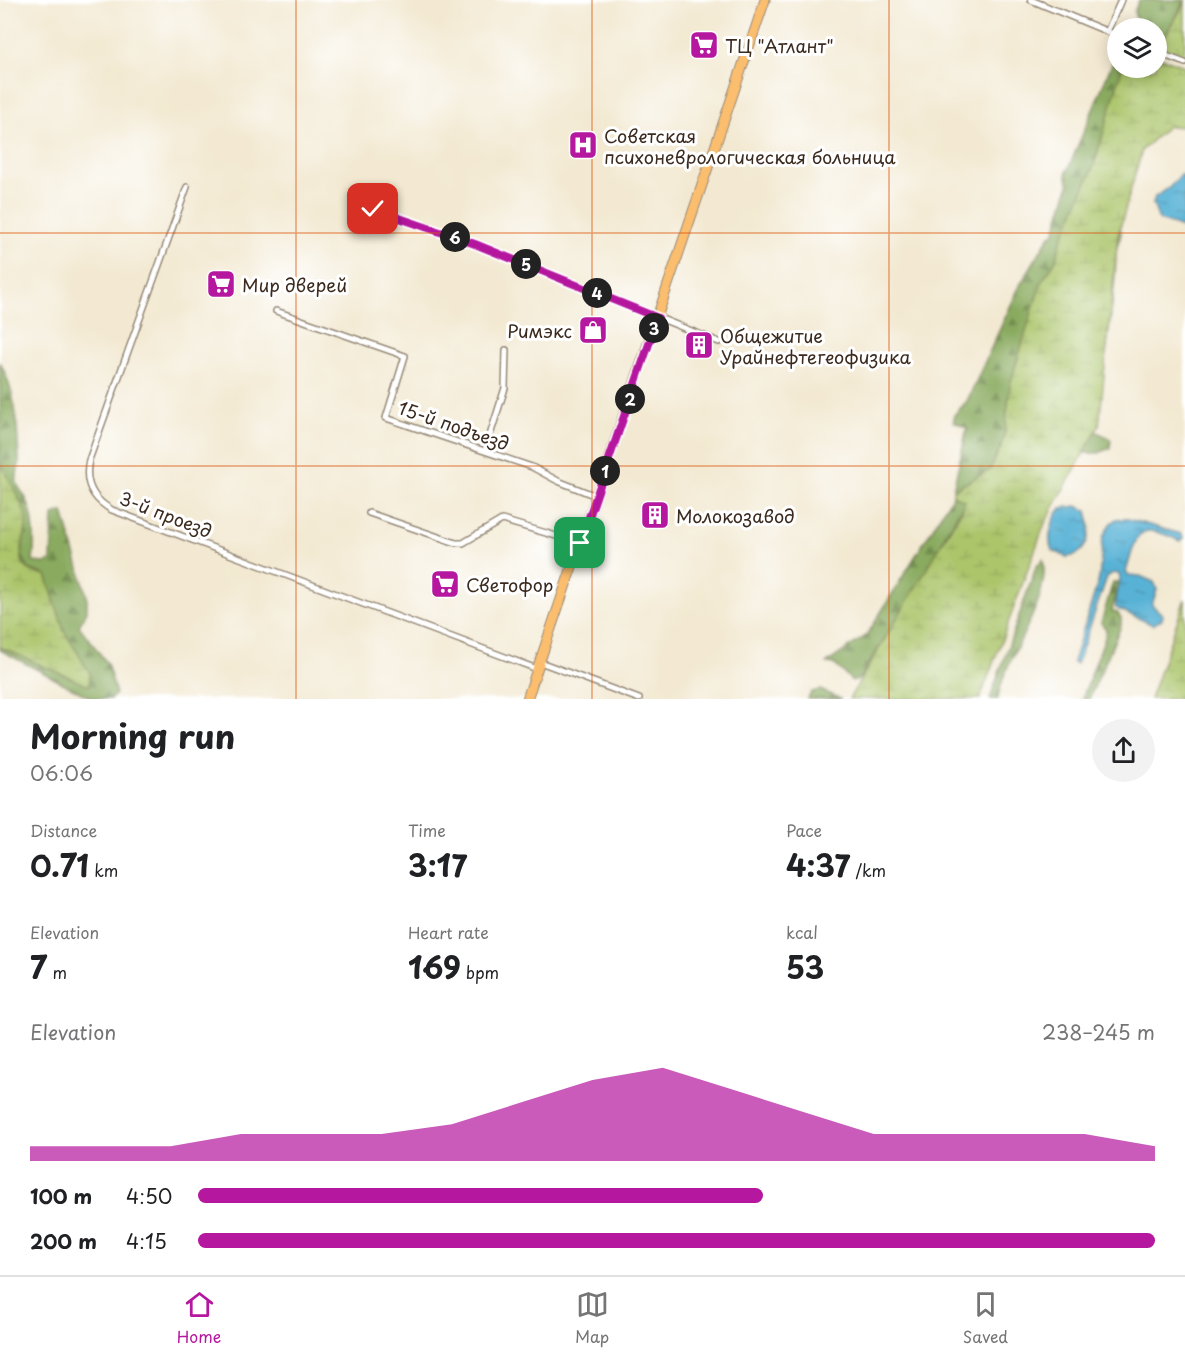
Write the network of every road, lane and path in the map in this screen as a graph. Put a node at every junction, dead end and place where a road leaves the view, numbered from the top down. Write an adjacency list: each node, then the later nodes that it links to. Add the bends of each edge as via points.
1 (765, 0): 11 (main road)
2 (1031, 0): 5 (street)
3 (1121, 0): 4 (street)
4 (1113, 18)
5 (1107, 32)
6 (1167, 56): 7 (street)
7 (1185, 63)
8 (187, 187): 18 (street, 3-й проезд, via 89,460 87,478 96,498 132,518)
9 (373, 209): 11 (street, via 475,244)
10 (276, 311): 14 (street, 15-й подъезд, via 405,356 386,418)
11 (658, 318): 12 (street); 15 (main road)
12 (719, 342)
13 (506, 350): 14 (street, via 505,388)
14 (484, 451): 15 (street, 15-й подъезд, via 532,467)
15 (596, 496): 17 (main road)
16 (369, 513): 17 (street, via 456,543 463,543 502,520)
17 (580, 543): 18 (main road)
18 (539, 666): 19 (main road); 20 (street, 3-й проезд)
19 (527, 699)
20 (639, 699)

